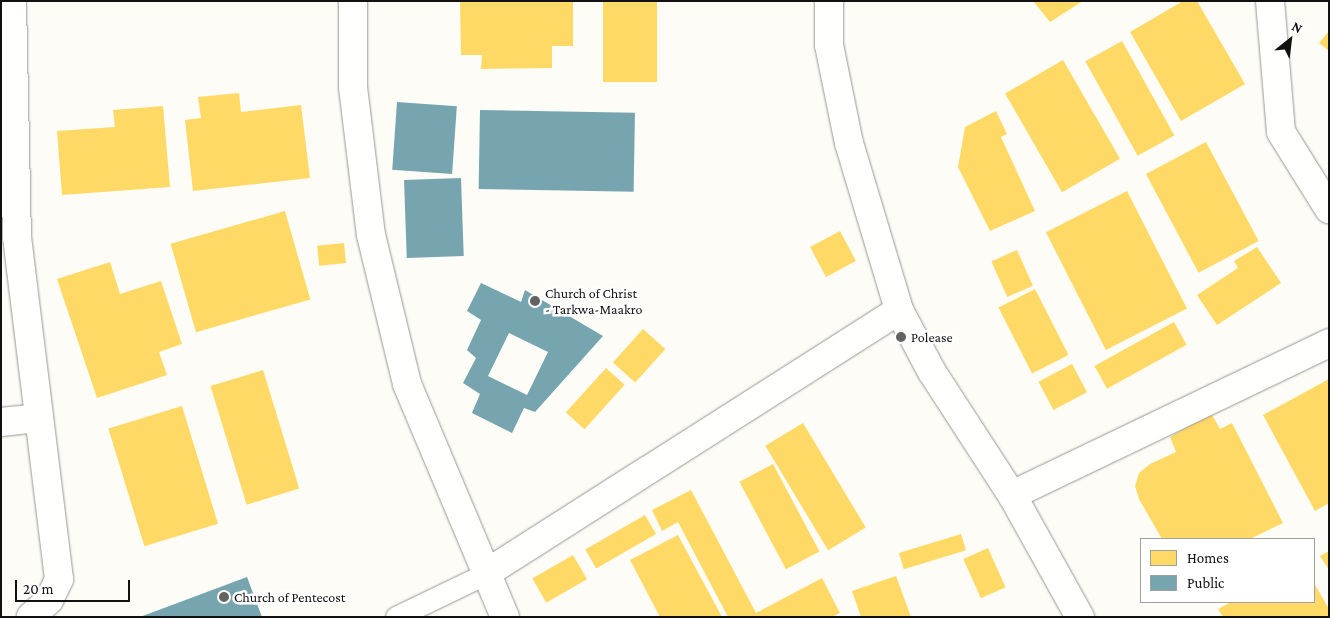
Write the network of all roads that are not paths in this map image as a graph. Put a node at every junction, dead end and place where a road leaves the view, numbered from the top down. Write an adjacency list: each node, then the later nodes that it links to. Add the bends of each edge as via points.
1 (12, 1): 8 (street, via 18,237)
2 (354, 1): 11 (street, via 353,87 370,235 407,384)
3 (829, 1): 6 (street, via 830,44 849,143)
4 (1270, 1): 5 (street, via 1281,132)
5 (1329, 209)
6 (899, 310): 10 (street, via 932,372); 11 (street)
7 (1329, 344): 10 (street)
8 (38, 418): 9 (street); 12 (street, via 59,579 49,600)
9 (1, 422)
10 (1012, 495): 15 (street)
11 (485, 574): 13 (lane); 14 (street)
12 (31, 617)
13 (396, 617)
14 (505, 617)
15 (1080, 617)

